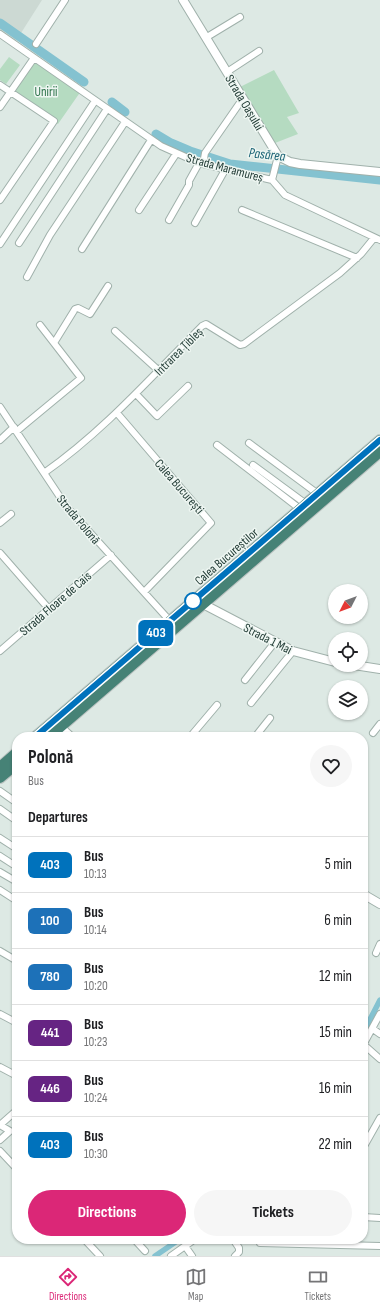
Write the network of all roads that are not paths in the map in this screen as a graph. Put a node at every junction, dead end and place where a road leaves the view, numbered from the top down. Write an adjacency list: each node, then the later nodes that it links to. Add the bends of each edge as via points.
1 (65, 0): 6 (street)
2 (186, 1): 5 (street, Strada Oașului)
3 (240, 16): 5 (street)
4 (0, 34): 8 (street, Strada Maramureș)
5 (206, 37): 9 (street, Strada Oașului)
6 (36, 44)
7 (259, 51): 9 (street)
8 (34, 58): 11 (street); 12 (street, Strada Maramureș)
9 (227, 72): 19 (street, Strada Oașului)
10 (0, 85): 11 (street)
11 (10, 92): 14 (street); 24 (street, via 54,121)
12 (95, 101): 15 (street, Strada Maramureș); 31 (street)
13 (240, 104): 20 (street, via 205,153)
14 (0, 107)
15 (107, 109): 16 (street, Strada Maramureș); 30 (street)
16 (125, 122): 17 (street, Strada Maramureș); 34 (street, via 47,240)
17 (151, 140): 18 (street, Strada Maramureș); 32 (street)
18 (176, 154): 20 (street, Strada Maramureș); 25 (street)
19 (278, 156): 22 (street, via 300,164); 23 (street)
20 (201, 163): 21 (street, Strada Maramureș); 27 (street)
21 (225, 170): 23 (street, Strada Maramureș); 28 (street)
22 (380, 172)
23 (272, 180): 29 (street, Strada Maramureș, via 282,192)
24 (0, 200)
25 (140, 210)
26 (242, 210): 33 (street)
27 (169, 220)
28 (195, 223)
29 (377, 239): 33 (street, Intrarea Țibleș)
30 (19, 243)
31 (0, 244)
32 (82, 249)
33 (357, 258): 39 (street, Intrarea Țibleș, via 244,344 240,345 204,324)
34 (27, 277)
35 (108, 286): 38 (street, via 90,314 75,309)
36 (40, 325): 38 (street)
37 (115, 331): 39 (street)
38 (54, 342): 44 (street, via 80,378)
39 (158, 370): 41 (street, Intrarea Țibleș)
40 (188, 386): 41 (street, via 157,416)
41 (136, 394): 43 (street, Intrarea Țibleș)
42 (1, 411): 44 (street, Strada Polonă)
43 (117, 413): 51 (street, Intrarea Țibleș); 58 (street, Calea București, via 211,523)
44 (16, 429): 45 (street); 51 (street, Strada Polonă)
45 (0, 440)
46 (380, 440): 52 (highway, Calea Bucureștilor)
47 (249, 444): 52 (street)
48 (217, 445): 53 (street)
49 (380, 452): 59 (highway, Calea Bucureștilor)
50 (253, 465): 53 (street)
51 (44, 473): 57 (street, Strada Polonă, via 66,506)
52 (318, 494): 53 (highway, Calea Bucureștilor)
53 (303, 507): 61 (highway, Calea Bucureștilor)
54 (11, 514): 55 (street)
55 (0, 524)
56 (0, 553): 60 (street)
57 (111, 555): 58 (street, Strada Polonă); 60 (street, Strada Floare de Cais)
58 (144, 592): 61 (street, Strada Polonă)
59 (203, 604): 63 (street, Strada 1 Mai); 74 (highway, Calea Bucureștilor)
60 (49, 609): 64 (street, Strada Floare de Cais)
61 (170, 621): 75 (highway, Calea Bucureștilor)
62 (0, 640): 64 (street)
63 (274, 642): 65 (street, Strada 1 Mai); 69 (street)
64 (3, 648)
65 (293, 651): 66 (street, Strada 1 Mai); 70 (street)
66 (328, 660)
67 (368, 667): 68 (street)
68 (380, 669)
69 (245, 680)
70 (251, 703)
71 (216, 704): 78 (street)
72 (270, 718): 79 (street)
73 (380, 724): 80 (street)
74 (60, 727): 76 (highway, Calea Bucureștilor); 77 (street)
75 (41, 732)
76 (54, 732)
77 (66, 732)
78 (194, 732)
79 (259, 732)
80 (373, 733)
81 (12, 756): 82 (highway)
82 (0, 767)
83 (12, 768): 84 (highway)
84 (0, 778)
85 (0, 791): 86 (street)
86 (12, 799)
87 (0, 809): 88 (street)
88 (12, 817)
89 (0, 838): 90 (street)
90 (12, 846)
91 (0, 856): 92 (street)
92 (12, 864)
93 (0, 872): 94 (street)
94 (12, 879)
95 (0, 890): 97 (street)
96 (368, 897): 98 (street)
97 (12, 898)
98 (380, 904)
99 (380, 944): 101 (street)
100 (0, 951): 102 (street)
101 (376, 953)
102 (12, 958)
103 (0, 1014): 105 (street)
104 (380, 1014): 106 (street)
105 (12, 1020)
106 (373, 1030): 107 (street); 108 (street)
107 (380, 1034)
108 (368, 1038)
109 (368, 1049): 110 (street)
110 (380, 1059)
111 (0, 1067): 112 (street)
112 (12, 1073)
113 (12, 1116): 115 (street)
114 (380, 1118): 116 (street)
115 (0, 1125): 117 (street, via 10,1131)
116 (368, 1139)
117 (0, 1140)
118 (0, 1151): 119 (street)
119 (12, 1164)
120 (368, 1217): 121 (street)
121 (380, 1218)
122 (89, 1244): 130 (street)
123 (139, 1244): 129 (street)
124 (188, 1244): 127 (street)
125 (236, 1244): 133 (street, via 239,1252)
126 (320, 1244): 128 (street)
127 (185, 1246): 131 (street); 132 (street)
128 (380, 1246)
129 (145, 1251)
130 (100, 1256)
131 (171, 1256)
132 (192, 1256)
133 (235, 1256)

